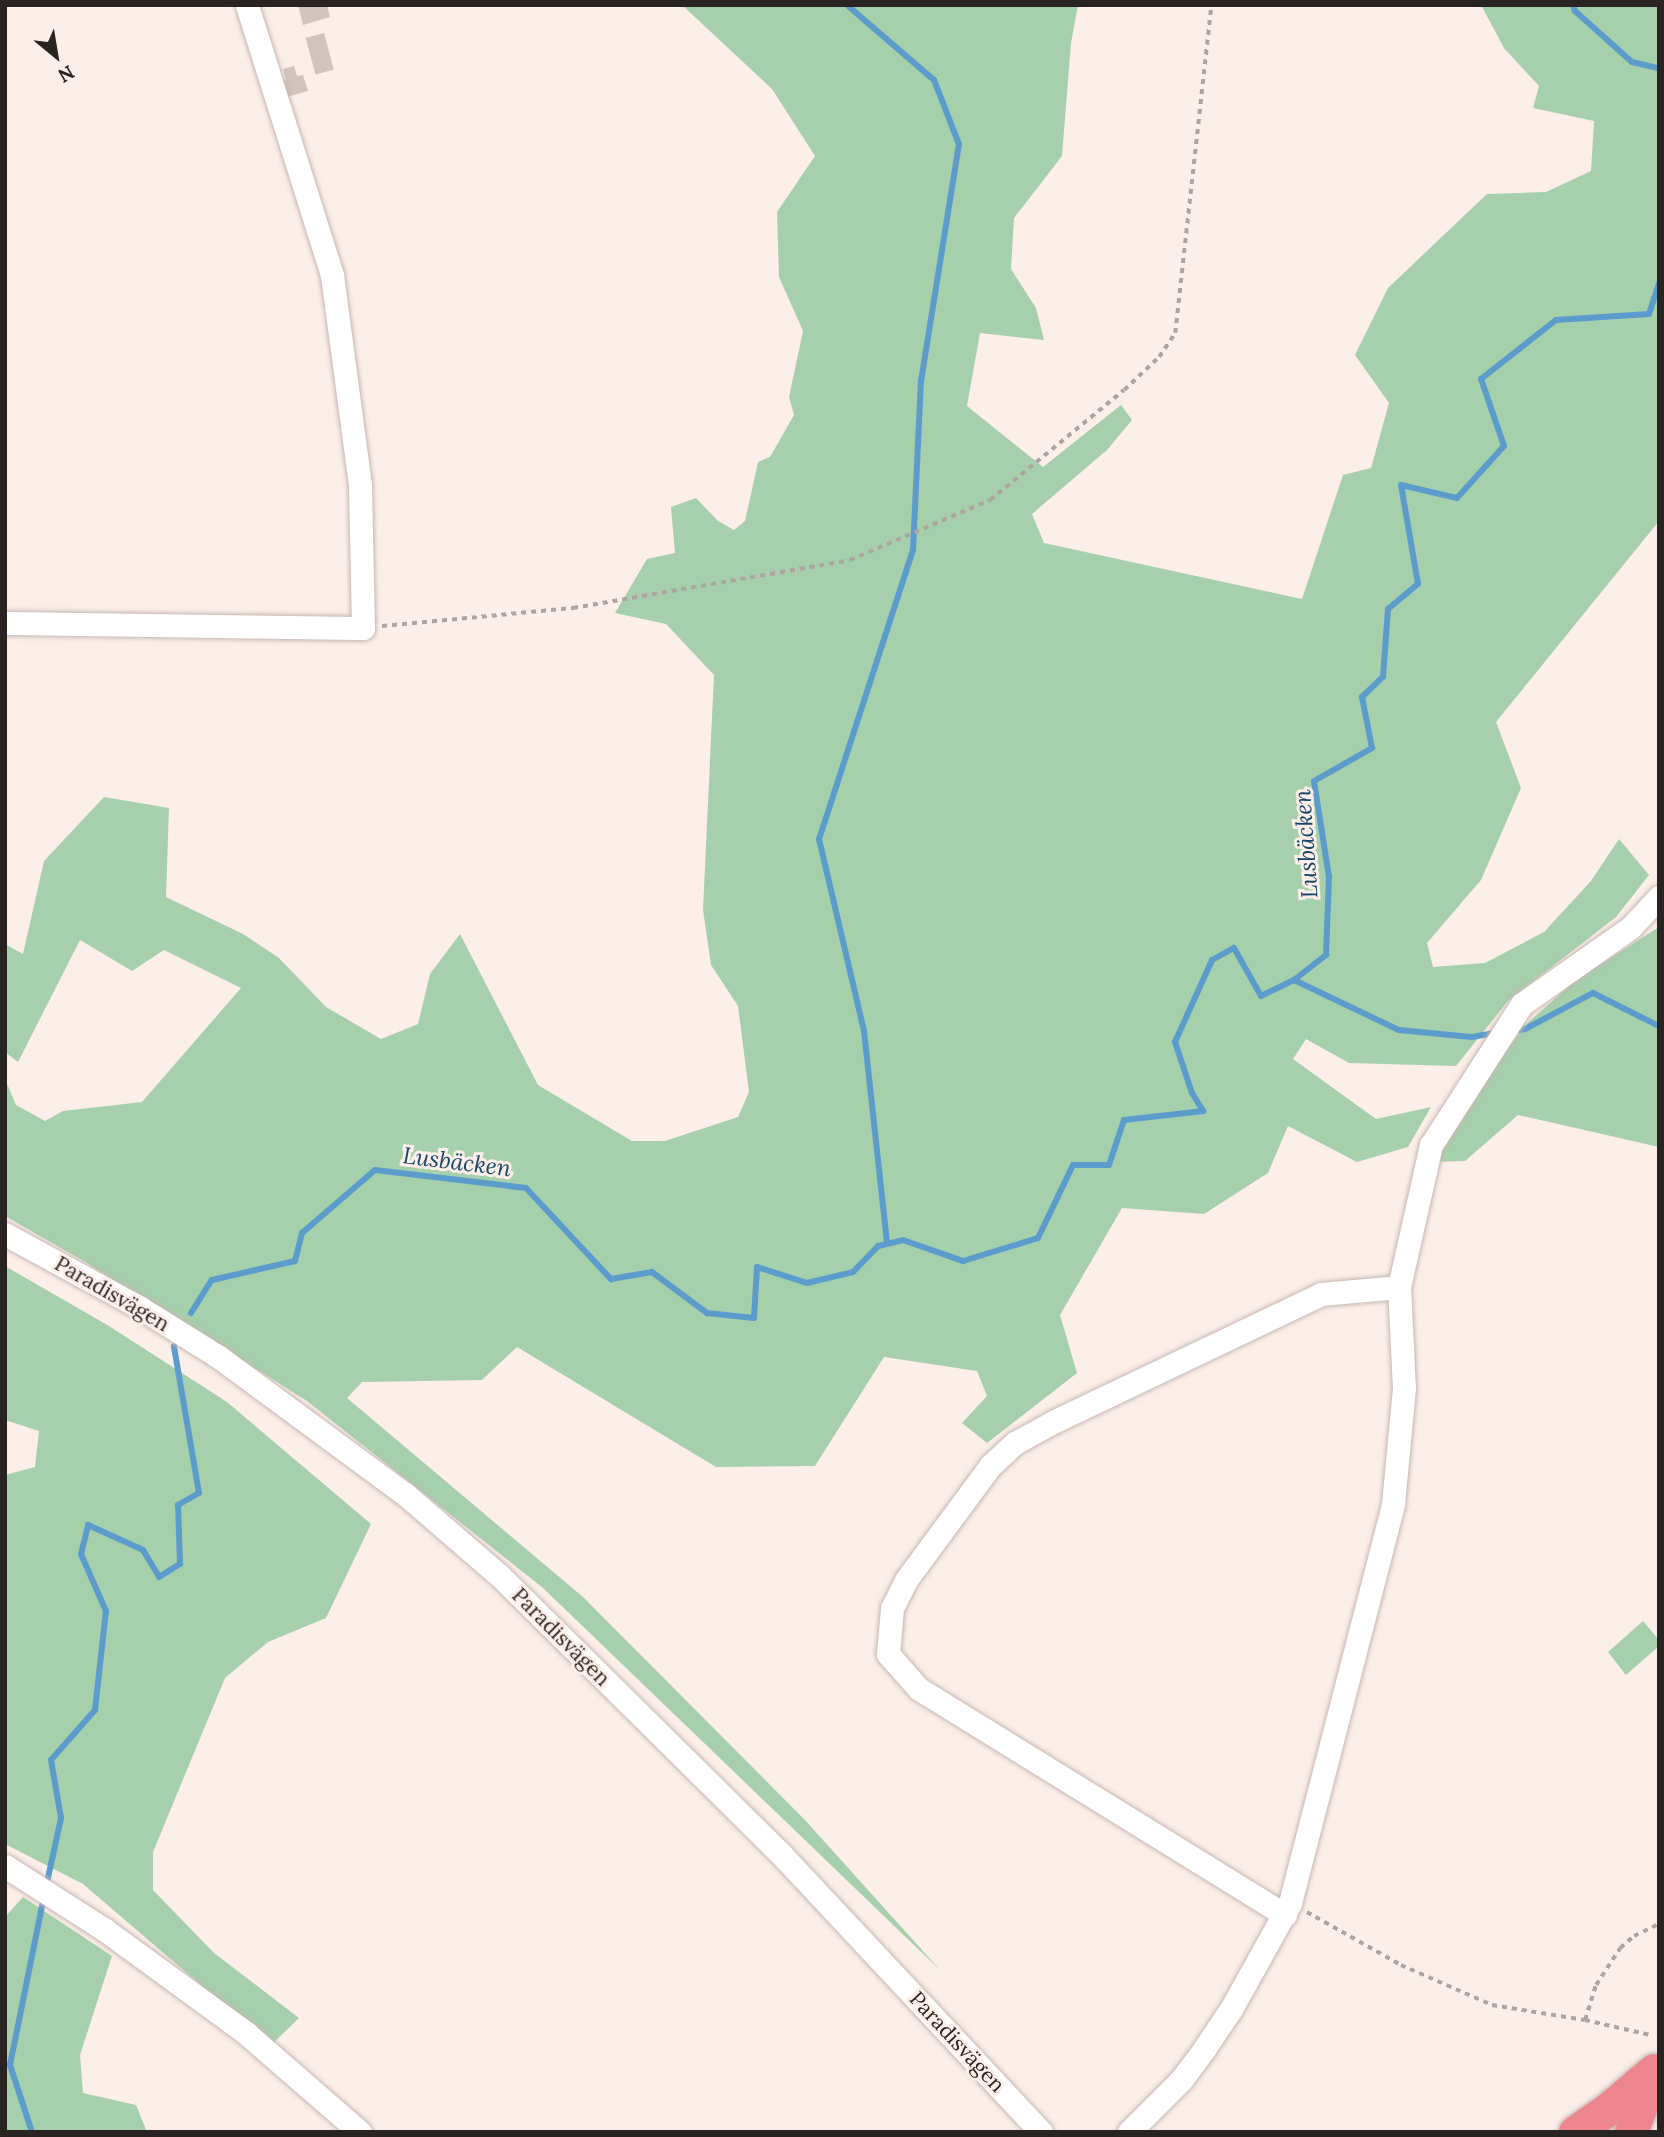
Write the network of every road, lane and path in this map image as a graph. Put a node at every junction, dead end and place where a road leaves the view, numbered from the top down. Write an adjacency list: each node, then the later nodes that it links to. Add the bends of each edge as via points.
1 (247, 5): 4 (street, via 332,275 360,485)
2 (1211, 5): 4 (path, via 1175,333 1159,357 1124,390 990,500 850,560 573,608)
3 (5, 623): 4 (street)
4 (363, 628)
5 (1659, 897): 7 (street, via 1631,927 1522,1004 1431,1145)
6 (5, 1234): 15 (street, Paradisvägen, via 219,1357 405,1494 500,1576 780,1853)
7 (1399, 1287): 9 (street, via 1404,1388 1393,1504); 9 (street, via 1321,1294 1015,1443 990,1466 906,1580 892,1608 888,1654 919,1689)
8 (5, 1866): 14 (street, via 105,1930 246,2033)
9 (1287, 1909): 11 (path, via 1492,2005); 16 (street, via 1231,2010 1153,2111)
10 (1659, 1924): 11 (path, via 1620,1948 1596,1985)
11 (1585, 2020): 12 (path)
12 (1655, 2055): 17 (highway, via 1608,2109); 18 (highway)
13 (1659, 2102): 19 (highway)
14 (360, 2132)
15 (1041, 2132)
16 (1129, 2132)
17 (1576, 2132)
18 (1631, 2132)
19 (1648, 2132)

